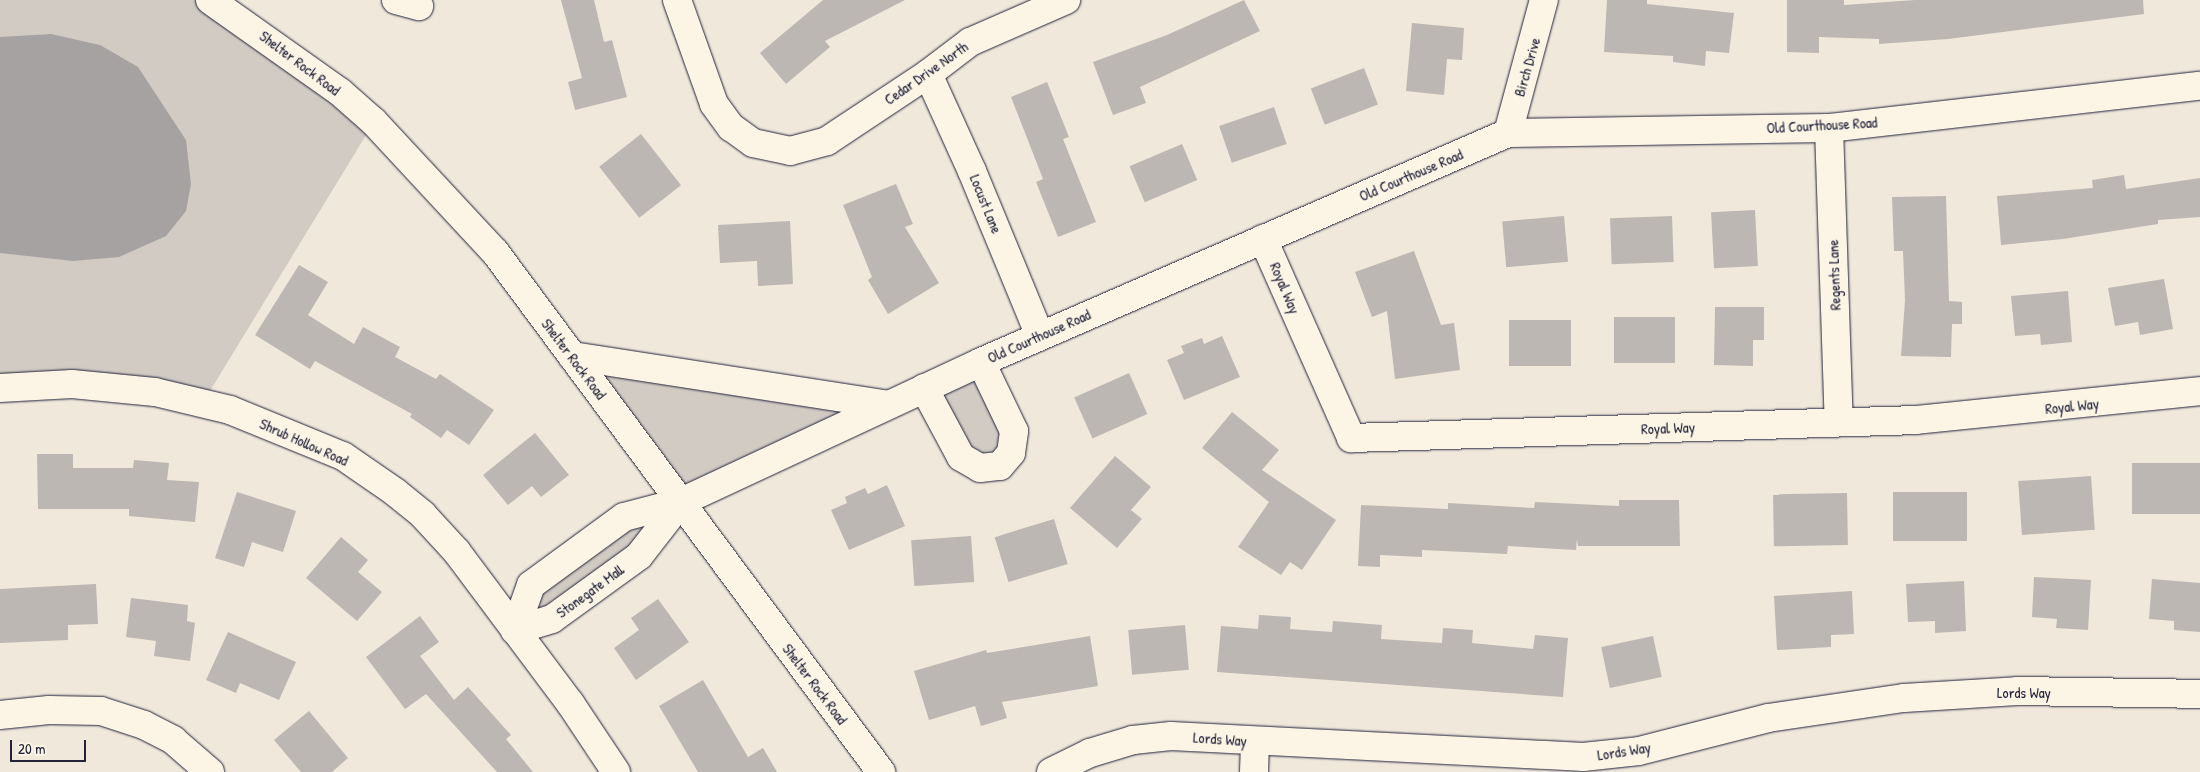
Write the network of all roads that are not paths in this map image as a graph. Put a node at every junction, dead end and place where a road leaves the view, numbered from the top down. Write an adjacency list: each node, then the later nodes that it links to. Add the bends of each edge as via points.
1 (210, 0): 11 (street, Shelter Rock Road, via 340,92 374,122 495,252)
2 (677, 0): 5 (street, Cedar Drive North, via 714,104 731,127 753,143 790,151 827,140)
3 (1066, 0): 5 (street, Cedar Drive North, via 970,42)
4 (1544, 0): 8 (street, Birch Drive)
5 (928, 74): 10 (street, Locust Lane)
6 (2200, 86): 7 (street, Old Courthouse Road)
7 (1829, 128): 8 (street, Old Courthouse Road); 17 (street, Regents Lane)
8 (1508, 133): 9 (street, Old Courthouse Road)
9 (1263, 239): 10 (street, Old Courthouse Road); 17 (street, Royal Way, via 1351,438)
10 (1040, 336): 12 (street, Old Courthouse Road)
11 (572, 356): 16 (street); 18 (street, Shelter Rock Road)
12 (981, 362): 14 (street, Old Courthouse Road); 14 (street, via 1015,437 1011,453 1000,466 980,468 960,457)
13 (0, 388): 19 (street, Shrub Hollow Road, via 72,384 155,392 230,410 342,456 423,515 457,552)
14 (924, 388): 16 (street, Old Courthouse Road)
15 (2200, 391): 17 (street, Royal Way, via 1916,420)
16 (888, 405): 18 (street, Old Courthouse Road)
17 (1839, 422)
18 (681, 502): 19 (street, Stonegate Mall, via 639,556 552,619); 19 (street, via 624,517 531,585); 25 (street, Shelter Rock Road)
19 (514, 630): 24 (street, Shrub Hollow Road)
20 (2200, 694): 22 (street, Lords Way, via 2017,691 1904,698 1768,718 1639,751 1583,757)
21 (0, 715): 23 (street, via 50,710 101,712 144,724 173,740)
22 (1255, 741): 26 (street, Lords Way, via 1171,736 1133,740 1090,753); 27 (street)
23 (210, 772)
24 (616, 772)
25 (881, 772)
26 (1051, 772)
27 (1254, 772)

